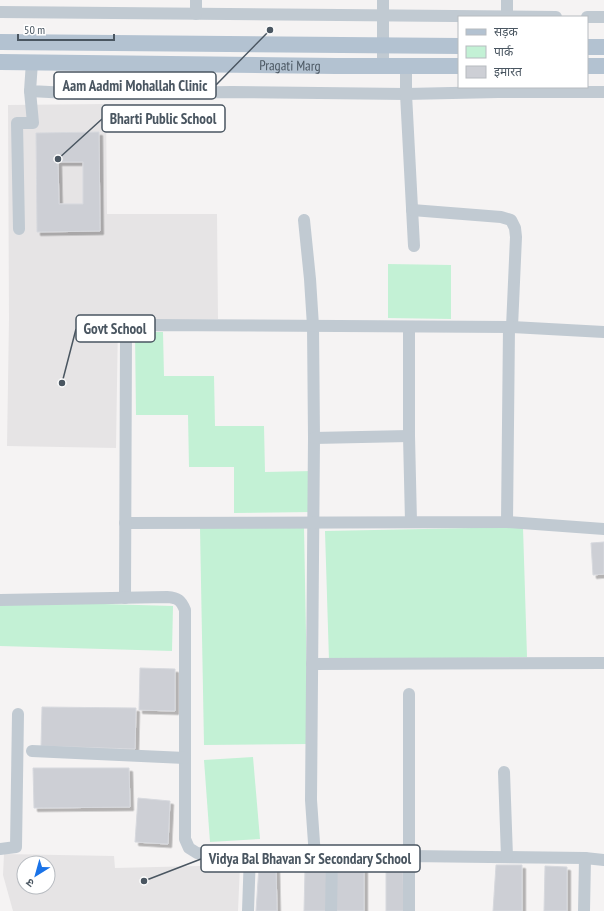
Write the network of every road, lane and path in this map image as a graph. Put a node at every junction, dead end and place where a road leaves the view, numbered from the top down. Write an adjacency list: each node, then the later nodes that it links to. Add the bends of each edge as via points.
1 (196, 0): 5 (street)
2 (383, 0): 6 (street)
3 (507, 0): 7 (street)
4 (0, 12): 5 (street)
5 (196, 14): 6 (street)
6 (383, 16): 7 (street); 11 (street)
7 (507, 16)
8 (588, 17): 9 (street)
9 (604, 18)
10 (0, 42): 11 (main road, Pragati Marg)
11 (383, 45): 12 (main road, Pragati Marg); 17 (street)
12 (458, 46)
13 (588, 47): 14 (main road)
14 (604, 47)
15 (0, 62): 16 (main road, Pragati Marg)
16 (32, 62): 17 (main road, Pragati Marg); 22 (street)
17 (383, 66): 18 (main road, Pragati Marg)
18 (406, 66): 19 (main road, Pragati Marg); 24 (street)
19 (458, 66)
20 (588, 66): 21 (main road)
21 (604, 66)
22 (30, 91): 24 (street, via 87,94); 27 (street, via 33,123 17,123)
23 (604, 92): 24 (street)
24 (406, 94): 25 (street)
25 (412, 210): 28 (street); 31 (street, via 511,220 516,237)
26 (304, 220): 29 (street)
27 (20, 230)
28 (414, 246)
29 (313, 326): 30 (street); 34 (street); 37 (street, via 140,325 127,328)
30 (409, 327): 31 (street); 33 (street)
31 (510, 327): 32 (street); 36 (street)
32 (604, 332)
33 (409, 436): 34 (street); 35 (street)
34 (314, 438): 38 (street)
35 (411, 522): 36 (street); 38 (street)
36 (507, 522): 39 (street)
37 (125, 523): 38 (street); 40 (street)
38 (313, 523): 43 (street)
39 (604, 529)
40 (125, 598): 41 (street); 47 (street, via 177,598 185,610)
41 (0, 600)
42 (604, 663): 43 (street)
43 (312, 664): 52 (street, via 311,800)
44 (409, 694): 51 (street)
45 (18, 714): 49 (street, via 16,847)
46 (32, 751): 47 (street)
47 (185, 758): 50 (street, via 185,839 189,848 197,853)
48 (504, 772): 53 (street)
49 (0, 849)
50 (250, 854): 52 (street); 57 (street)
51 (409, 856): 53 (street); 54 (street); 59 (street)
52 (315, 857): 54 (street)
53 (507, 857): 55 (street)
54 (332, 858): 58 (street)
55 (585, 858): 56 (street); 60 (street)
56 (604, 860)
57 (248, 911)
58 (331, 911)
59 (409, 911)
60 (584, 911)

